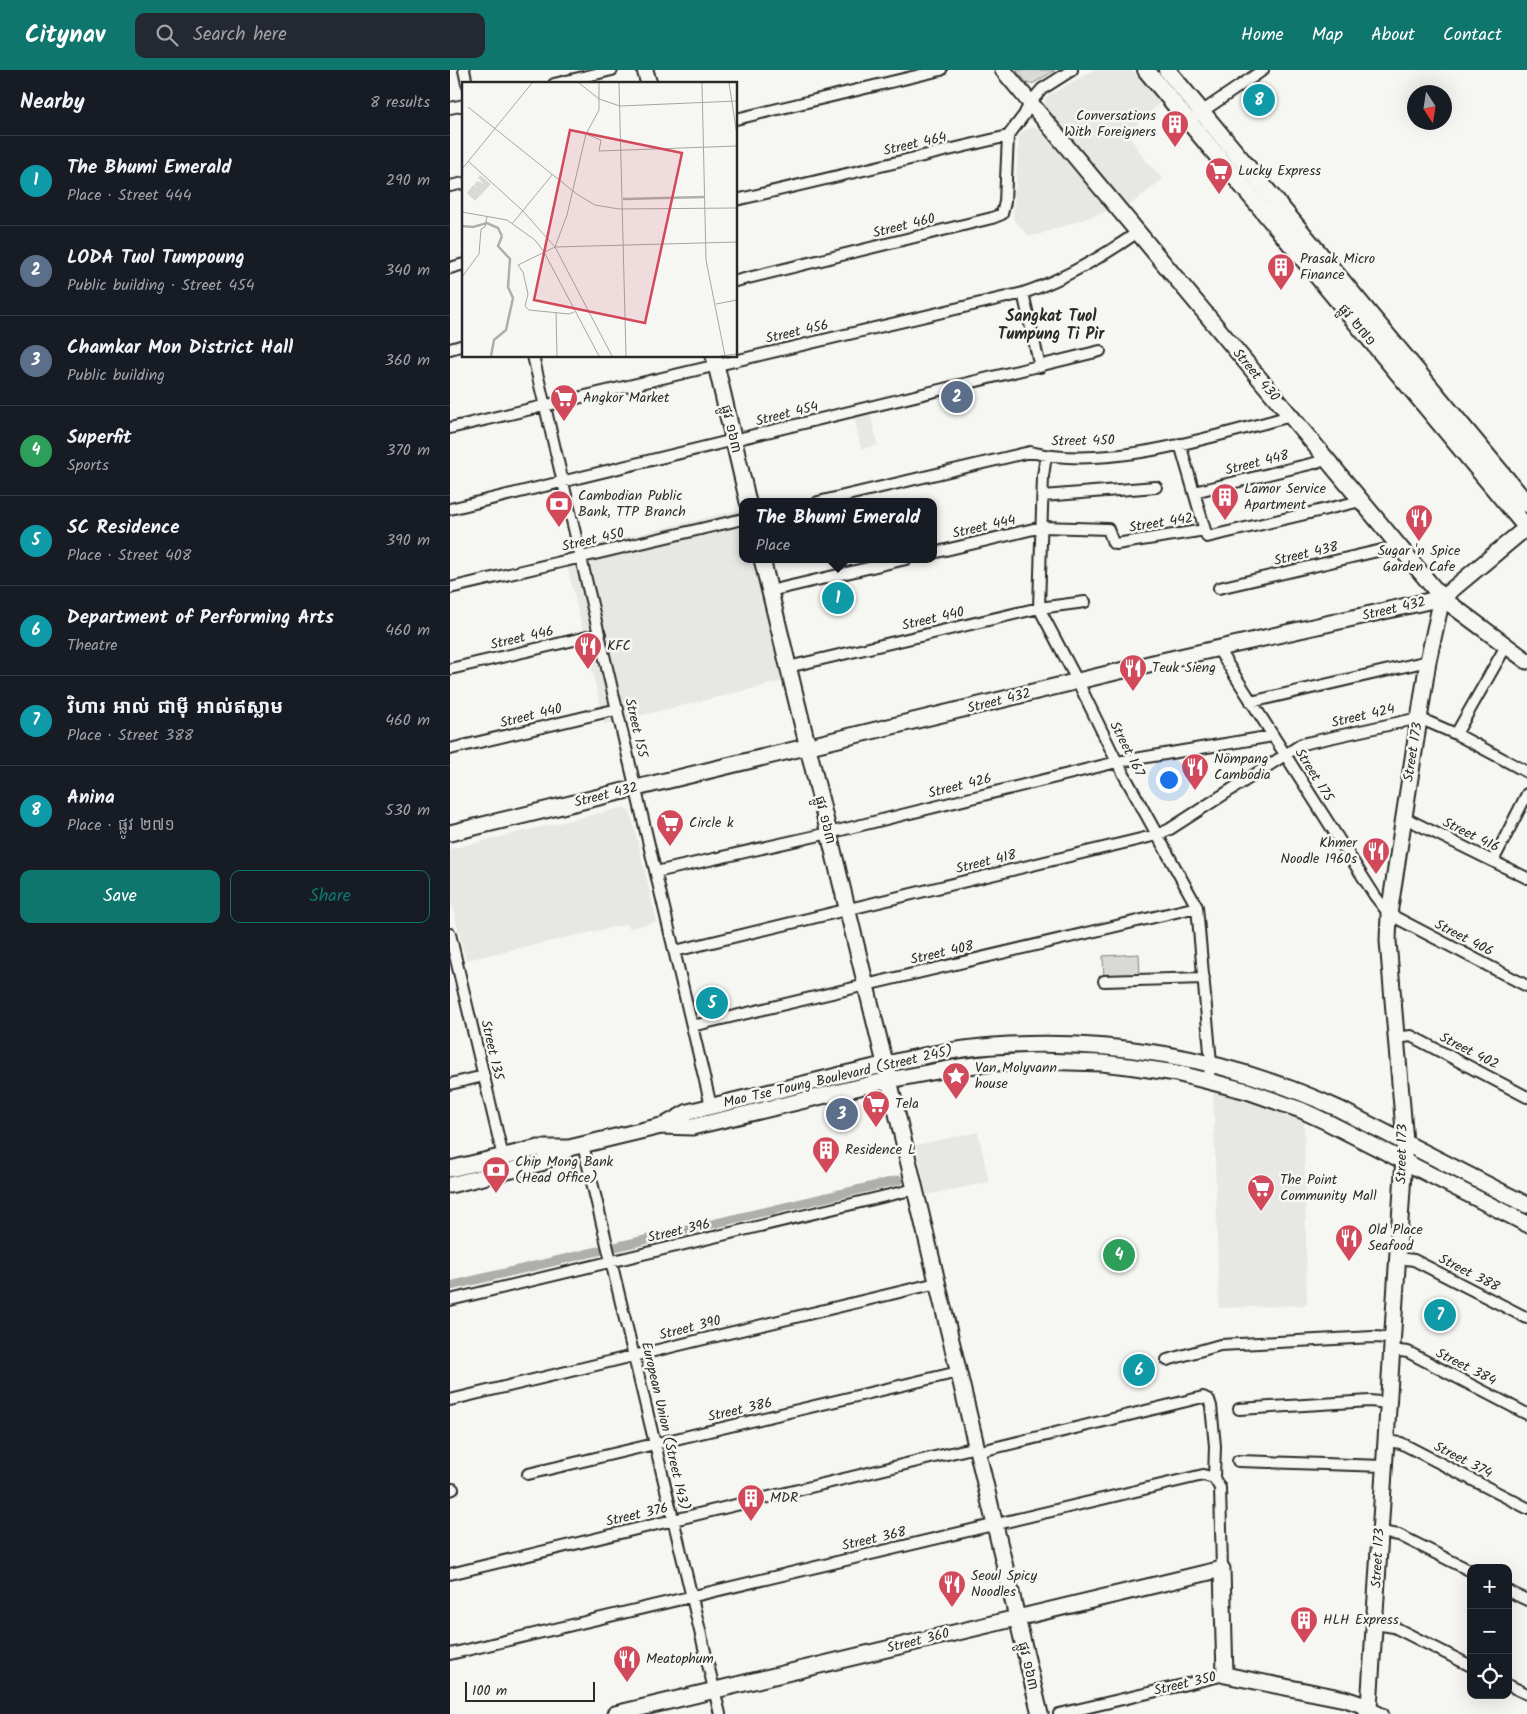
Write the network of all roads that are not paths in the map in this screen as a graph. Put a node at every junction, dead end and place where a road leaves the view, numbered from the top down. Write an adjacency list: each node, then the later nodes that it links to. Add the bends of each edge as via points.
1 (612, 70): 8 (street)
2 (941, 70): 11 (street)
3 (1003, 70): 9 (street, Street 430)
4 (1072, 70): 9 (street, via 1042,89)
5 (1146, 70): 12 (main road, ផ្លូវ ២៧១)
6 (1167, 70): 10 (main road, ផ្លូវ ២៧១)
7 (1256, 72): 10 (street)
8 (562, 82)
9 (1030, 103): 13 (street); 15 (street, Street 430)
10 (1202, 112): 12 (street); 37 (main road, ផ្លូវ ២៧១)
11 (738, 119)
12 (1188, 121): 41 (main road, ផ្លូវ ២៧១)
13 (1008, 136): 14 (street, Street 464); 16 (street, Street 460, via 1002,214)
14 (738, 200)
15 (1138, 232): 17 (street, Street 456, via 1071,274); 24 (street, Street 430)
16 (738, 281)
17 (1022, 293): 19 (street, Street 456); 22 (street)
18 (1100, 351): 22 (street, Street 454)
19 (738, 355)
20 (533, 358): 23 (street, Street 155)
21 (715, 360): 23 (street, Street 456); 26 (street, ផ្លូវ ១៦៣)
22 (1040, 366): 26 (street, Street 454)
23 (545, 406): 25 (street, Street 456); 30 (street, Street 155)
24 (1291, 416): 27 (street, Street 450); 29 (street, Street 430)
25 (450, 428)
26 (734, 441): 30 (street, Street 454); 34 (street, ផ្លូវ ១៦៣)
27 (1180, 444): 28 (street, Street 450, via 1087,457); 32 (street)
28 (1046, 456): 33 (street, Street 167); 35 (street, Street 450, via 1030,452)
29 (1327, 460): 32 (street, Street 448); 36 (street, Street 430)
30 (564, 482): 38 (street, Street 454); 45 (street, Street 155)
31 (1156, 487): 33 (street)
32 (1194, 492): 42 (street)
33 (1043, 496): 40 (street, Street 167)
34 (747, 498)
35 (835, 498)
36 (1360, 501): 42 (street, Street 442); 43 (street, Street 430)
37 (1527, 504)
38 (450, 509)
39 (739, 520): 45 (street, Street 450)
40 (1042, 527): 42 (street, Street 442, via 1108,528 1116,544); 44 (street, Street 444); 53 (street, Street 167)
41 (1527, 528): 51 (street, Street 432)
42 (1206, 533)
43 (1398, 546): 49 (street, Street 438); 51 (street, Street 430)
44 (937, 552)
45 (582, 557): 48 (street, Street 450); 54 (street, Street 155)
46 (763, 563): 50 (street, ផ្លូវ ១៦៣)
47 (890, 563): 50 (street)
48 (450, 588)
49 (1219, 588)
50 (770, 592): 59 (street, ផ្លូវ ១៦៣)
51 (1442, 598): 55 (street, Street 430); 56 (street, Street 432); 57 (street, Street 173)
52 (1085, 602): 53 (street, Street 440)
53 (1039, 608): 59 (street, Street 440); 61 (street, Street 167)
54 (600, 634): 60 (street, Street 446); 63 (street, Street 155)
55 (1506, 646): 58 (street, Street 430); 65 (street)
56 (1218, 649): 61 (street, Street 432); 62 (street, Street 175)
57 (1428, 661): 62 (street); 64 (street, Street 173)
58 (1527, 662)
59 (788, 668): 67 (street, ផ្លូវ ១៦៣)
60 (450, 669)
61 (1078, 682): 67 (street, Street 432); 70 (street, Street 167)
62 (1251, 702): 66 (street, Street 175)
63 (618, 709): 68 (street, Street 440); 72 (street, Street 155)
64 (1419, 718): 65 (street); 69 (street, Street 424, via 1302,744); 74 (street, Street 173)
65 (1456, 734): 71 (street)
66 (1273, 736): 69 (street, Street 175); 70 (street, Street 426)
67 (807, 747): 72 (street, Street 432); 76 (street, ផ្លូវ ១៦៣)
68 (450, 750)
69 (1284, 754): 77 (street, Street 418); 83 (street, Street 175, via 1374,896)
70 (1117, 762): 76 (street, Street 426); 77 (street, Street 167)
71 (1527, 772)
72 (636, 788): 75 (street, Street 432); 79 (street, Street 155)
73 (1527, 794): 78 (street)
74 (1403, 817): 78 (street, Street 416); 83 (street, Street 173)
75 (450, 833)
76 (829, 833): 79 (street, Street 426); 82 (street, ផ្លូវ ១៦៣)
77 (1157, 835): 81 (street, Street 167); 82 (street, Street 418)
78 (1493, 860): 80 (street, Street 416)
79 (656, 872): 85 (street, Street 155)
80 (1527, 878)
81 (1197, 907): 86 (street, Street 167); 88 (street, Street 408)
82 (848, 910): 85 (street, Street 418); 88 (street, ផ្លូវ ១៦៣)
83 (1389, 914): 89 (street, Street 406); 91 (street, Street 173, via 1388,941)
84 (450, 934): 96 (street, Street 135)
85 (675, 951): 90 (street, Street 155)
86 (1204, 978): 87 (street); 94 (street, Street 167)
87 (1104, 981)
88 (866, 985): 90 (street, Street 408); 95 (street, ផ្លូវ ១៦៣)
89 (1527, 986)
90 (692, 1026): 101 (street, Street 155)
91 (1396, 1038): 100 (street, Street 402, via 1411,1036); 103 (street, Street 173)
92 (993, 1046): 93 (street); 94 (street, Mao Tse Toung Boulevard (Street 245), via 1103,1046); 95 (street, Mao Tse Toung Boulevard (Street 245))
93 (994, 1063): 97 (street, Mao Tse Toung Boulevard (Street 245)); 98 (street, Mao Tse Toung Boulevard (Street 245), via 1102,1063 1176,1073)
94 (1211, 1063): 98 (street, Street 167); 103 (street, Mao Tse Toung Boulevard (Street 245), via 1307,1094)
95 (886, 1064): 97 (street, ផ្លូវ ១៦៣); 101 (street, Mao Tse Toung Boulevard (Street 245))
96 (484, 1076): 99 (street); 105 (street, Street 135)
97 (889, 1080): 102 (street, Mao Tse Toung Boulevard (Street 245), via 692,1127); 111 (street, ផ្លូវ ១៦៣)
98 (1208, 1081): 106 (street, Mao Tse Toung Boulevard (Street 245), via 1301,1110)
99 (450, 1084)
100 (1527, 1097)
101 (711, 1106): 102 (street, Mao Tse Toung Boulevard (Street 245), via 688,1112)
102 (661, 1126): 104 (street, Mao Tse Toung Boulevard (Street 245))
103 (1404, 1142): 106 (street, Street 173); 110 (street, Mao Tse Toung Boulevard (Street 245))
104 (576, 1146): 105 (street, Mao Tse Toung Boulevard (Street 245), via 538,1148); 108 (street, Mao Tse Toung Boulevard (Street 245), via 541,1163); 115 (street, European Union (Street 143))
105 (503, 1156): 107 (street, Mao Tse Toung Boulevard (Street 245)); 108 (street, Street 135)
106 (1403, 1161): 112 (street, Mao Tse Toung Boulevard (Street 245)); 116 (street, Street 173)
107 (450, 1169)
108 (506, 1172): 109 (street, Mao Tse Toung Boulevard (Street 245))
109 (450, 1185)
110 (1492, 1187): 112 (street); 113 (street, Mao Tse Toung Boulevard (Street 245))
111 (915, 1189): 115 (street, Street 396); 117 (street, ផ្លូវ ១៦៣)
112 (1484, 1202): 114 (street, Mao Tse Toung Boulevard (Street 245))
113 (1527, 1205)
114 (1527, 1224)
115 (611, 1257): 118 (street, Street 396); 121 (street, European Union (Street 143))
116 (1397, 1258): 119 (street, Street 388, via 1414,1260); 120 (street, Street 173)
117 (937, 1283): 121 (street, Street 390); 123 (street, ផ្លូវ ១៦៣)
118 (450, 1300)
119 (1527, 1318)
120 (1392, 1344): 122 (street, Street 384, via 1374,1336 1220,1345); 125 (street, Street 173); 127 (street, Street 384)
121 (634, 1356): 124 (street, Street 390); 129 (street, European Union (Street 143))
122 (1167, 1360)
123 (958, 1372): 129 (street, Street 386); 130 (street, ផ្លូវ ១៦៣)
124 (450, 1400)
125 (1388, 1403): 126 (street, via 1370,1401); 128 (street, Street 173)
126 (1239, 1408)
127 (1527, 1414)
128 (1386, 1441): 132 (street, Street 173); 135 (street, Street 374, via 1401,1443)
129 (656, 1444): 133 (street, Street 386); 136 (street, European Union (Street 143))
130 (977, 1449): 134 (street, Street 376, via 1207,1397 1215,1446); 136 (street, Street 376); 137 (street, ផ្លូវ ១៦៣)
131 (1238, 1461): 132 (street)
132 (1384, 1466): 138 (street, Street 173)
133 (528, 1474)
134 (1214, 1478): 137 (street, Street 368, via 1203,1475); 139 (street, via 1220,1488)
135 (1527, 1508)
136 (674, 1520): 141 (street, Street 376); 143 (street, European Union (Street 143))
137 (995, 1525): 143 (street, Street 368); 145 (street, ផ្លូវ ១៦៣)
138 (1380, 1532): 140 (street, via 1399,1535); 146 (street, Street 173)
139 (1222, 1569): 145 (street, Street 360); 149 (street)
140 (1467, 1570)
141 (450, 1574)
142 (1512, 1593): 144 (street)
143 (692, 1596): 147 (street, Street 368); 151 (street, European Union (Street 143))
144 (1527, 1600)
145 (1016, 1617): 151 (street, Street 360); 156 (street, ផ្លូវ ១៦៣)
146 (1375, 1624): 148 (street, via 1394,1627); 153 (street, Street 173)
147 (450, 1654)
148 (1467, 1664)
149 (1225, 1675): 153 (street, Street 350, via 1345,1699); 157 (street, Street 350)
150 (1512, 1687): 152 (street)
151 (714, 1690): 154 (street, Street 360); 155 (street, European Union (Street 143))
152 (1527, 1694)
153 (1373, 1712)
154 (615, 1714)
155 (720, 1714)
156 (1040, 1714)
157 (1059, 1714)

